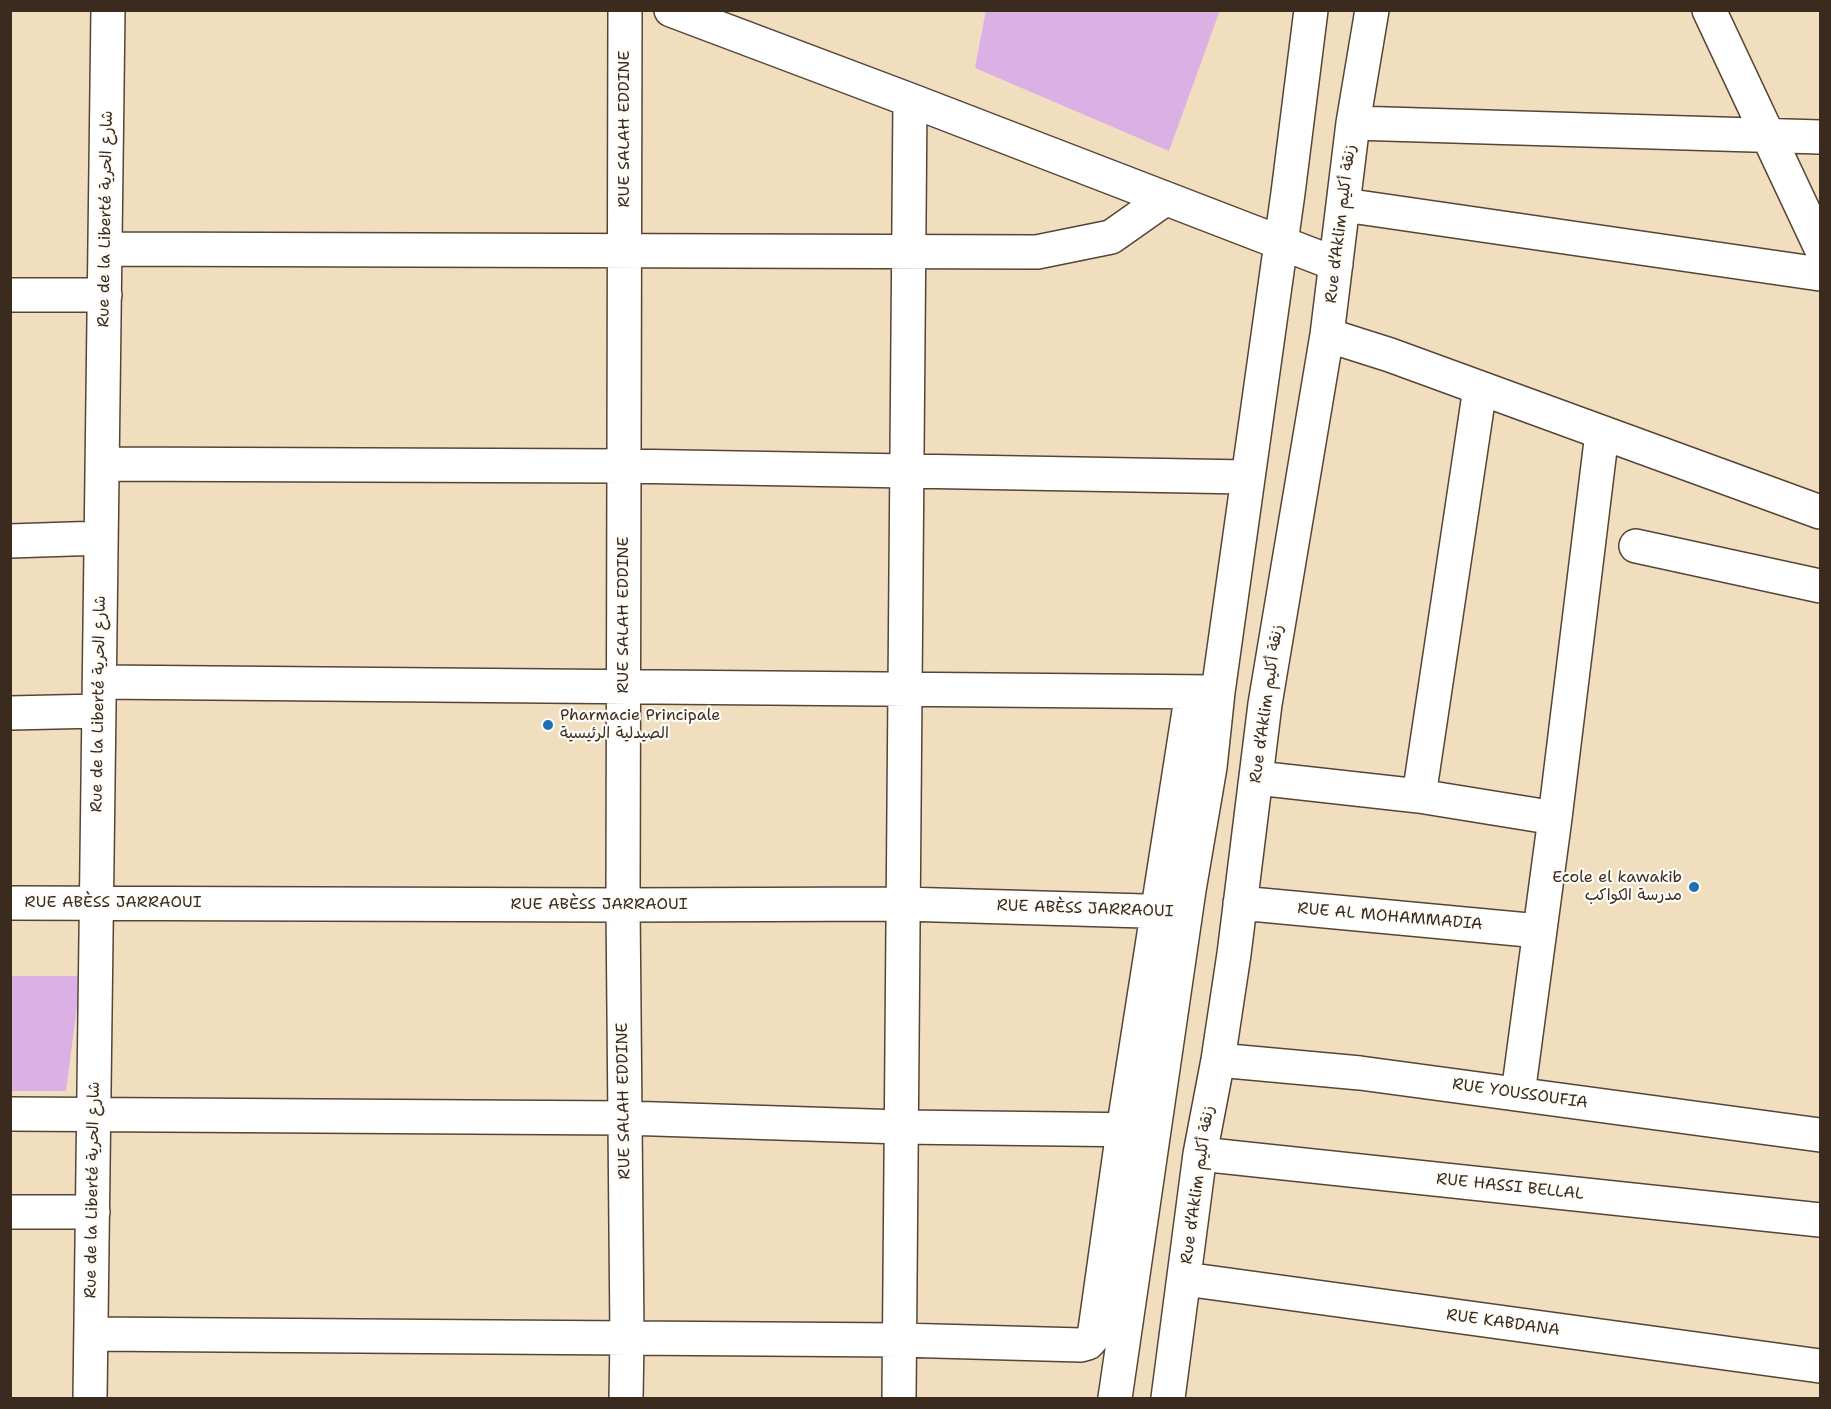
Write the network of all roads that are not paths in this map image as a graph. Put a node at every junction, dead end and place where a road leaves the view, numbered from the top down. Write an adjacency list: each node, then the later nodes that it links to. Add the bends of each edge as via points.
1 (108, 10): 15 (street, Rue de la Liberté شارع الحرية)
2 (625, 10): 16 (street, RUE SALAH EDDINE)
3 (671, 10): 7 (street)
4 (1311, 10): 13 (street)
5 (1372, 10): 8 (street, Rue d’Aklim زنقة أكليم)
6 (1709, 10): 9 (street)
7 (910, 100): 11 (street); 17 (street)
8 (1353, 123): 9 (street); 12 (street, Rue d’Aklim زنقة أكليم)
9 (1767, 134): 10 (street); 14 (street)
10 (1821, 137)
11 (1165, 199): 13 (street); 17 (street, via 1111,237 1037,252)
12 (1344, 205): 18 (street, Rue d’Aklim زنقة أكليم); 19 (street)
13 (1280, 243): 18 (street); 28 (street)
14 (1821, 246)
15 (105, 249): 16 (street); 21 (street, Rue de la Liberté شارع الحرية)
16 (624, 250): 17 (street); 26 (street, RUE SALAH EDDINE)
17 (909, 251): 27 (street)
18 (1336, 264): 22 (street, Rue d’Aklim زنقة أكليم)
19 (1821, 274)
20 (10, 295): 21 (street)
21 (105, 295): 25 (street, Rue de la Liberté شارع الحرية)
22 (1327, 335): 23 (street); 39 (street, Rue d’Aklim زنقة أكليم, via 1265,704)
23 (1480, 388): 24 (street); 40 (street)
24 (1602, 433): 29 (street); 41 (street)
25 (102, 464): 26 (street); 30 (street, Rue de la Liberté شارع الحرية)
26 (624, 466): 27 (street); 34 (street, RUE SALAH EDDINE)
27 (906, 470): 28 (street); 35 (street)
28 (1247, 477): 36 (street)
29 (1821, 512)
30 (101, 538): 31 (street); 37 (street, Rue de la Liberté شارع الحرية)
31 (10, 541)
32 (1636, 546): 33 (street)
33 (1821, 586)
34 (624, 687): 35 (street); 37 (street); 46 (street, RUE SALAH EDDINE)
35 (905, 689): 36 (street); 45 (street)
36 (1205, 692): 47 (street, via 1210,766)
37 (99, 696): 38 (street); 43 (street, Rue de la Liberté شارع الحرية)
38 (10, 713)
39 (1257, 778): 40 (street); 44 (street, Rue d’Aklim زنقة أكليم)
40 (1419, 796): 41 (street)
41 (1554, 818): 48 (street)
42 (10, 903): 43 (street, RUE ABÈSS JARRAOUI)
43 (97, 903): 46 (street, RUE ABÈSS JARRAOUI); 52 (street, Rue de la Liberté شارع الحرية)
44 (1240, 903): 48 (street, RUE AL MOHAMMADIA); 49 (street, Rue d’Aklim زنقة أكليم)
45 (903, 904): 46 (street, RUE ABÈSS JARRAOUI); 47 (street, RUE ABÈSS JARRAOUI); 54 (street)
46 (623, 905): 53 (street, RUE SALAH EDDINE)
47 (1172, 912): 55 (street); 56 (street)
48 (1539, 931): 50 (street)
49 (1218, 1060): 50 (street, RUE YOUSSOUFIA, via 1360,1073); 58 (street, Rue d’Aklim زنقة أكليم)
50 (1518, 1094): 57 (street, RUE YOUSSOUFIA)
51 (10, 1114): 52 (street)
52 (94, 1115): 53 (street); 60 (street, Rue de la Liberté شارع الحرية)
53 (625, 1118): 54 (street); 64 (street, RUE SALAH EDDINE)
54 (901, 1127): 56 (street); 65 (street)
55 (1155, 1130): 56 (street); 70 (street)
56 (1123, 1131): 65 (street, via 1095,1330 1088,1342 1081,1345)
57 (1821, 1135)
58 (1200, 1154): 61 (street, RUE HASSI BELLAL); 62 (street, Rue d’Aklim زنقة أكليم)
59 (10, 1212): 60 (street)
60 (93, 1212): 63 (street, Rue de la Liberté شارع الحرية)
61 (1821, 1220)
62 (1185, 1279): 66 (street, RUE KABDANA); 71 (street, Rue d’Aklim زنقة أكليم)
63 (91, 1334): 64 (street); 67 (street, Rue de la Liberté شارع الحرية)
64 (627, 1338): 65 (street); 68 (street, RUE SALAH EDDINE)
65 (899, 1340): 69 (street)
66 (1821, 1366)
67 (90, 1398)
68 (626, 1398)
69 (898, 1398)
70 (1115, 1398)
71 (1168, 1398)

